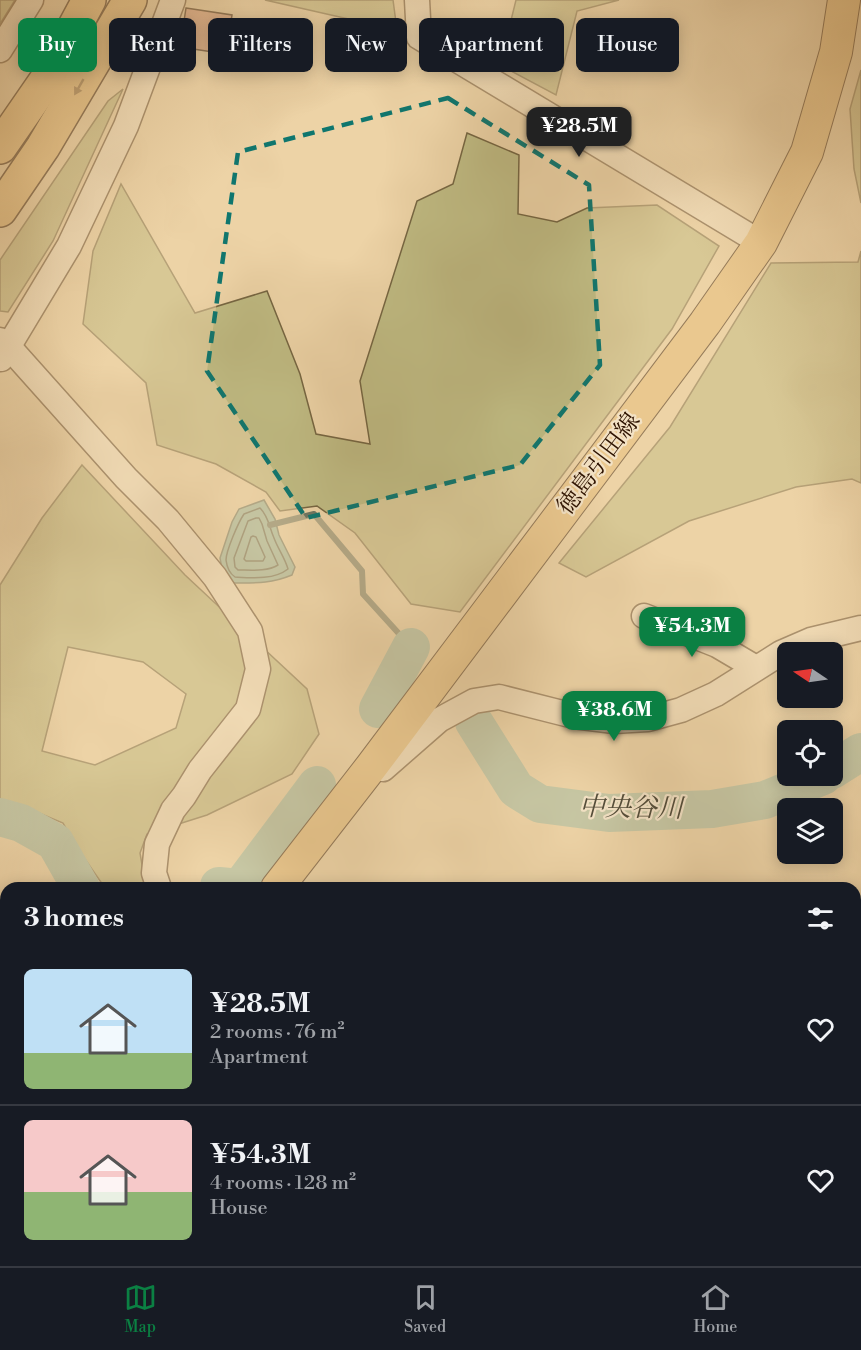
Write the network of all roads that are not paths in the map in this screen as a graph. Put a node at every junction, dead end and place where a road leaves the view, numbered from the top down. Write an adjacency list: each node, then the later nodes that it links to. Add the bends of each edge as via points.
1 (31, 0): 7 (street)
2 (89, 0): 8 (highway, via 45,82)
3 (130, 0): 9 (highway, one-way to 9, via 43,147)
4 (173, 0): 11 (street, via 121,136 69,246)
5 (417, 0): 10 (street, via 419,37)
6 (844, 0): 10 (main road, 徳島引田線, via 836,52 807,152)
7 (0, 50)
8 (0, 147)
9 (0, 210)
10 (761, 243): 15 (main road, 徳島引田線)
11 (3, 349): 16 (street, via 168,520 215,577 250,631 258,669 248,709 173,810 157,844)
12 (644, 616): 14 (street, via 717,645)
13 (861, 628): 14 (street, via 811,640)
14 (756, 668): 15 (street, via 716,694 648,719 614,721 574,716 500,697 474,701 439,720 383,769)
15 (371, 767): 17 (main road, 徳島引田線)
16 (157, 882)
17 (282, 882)

